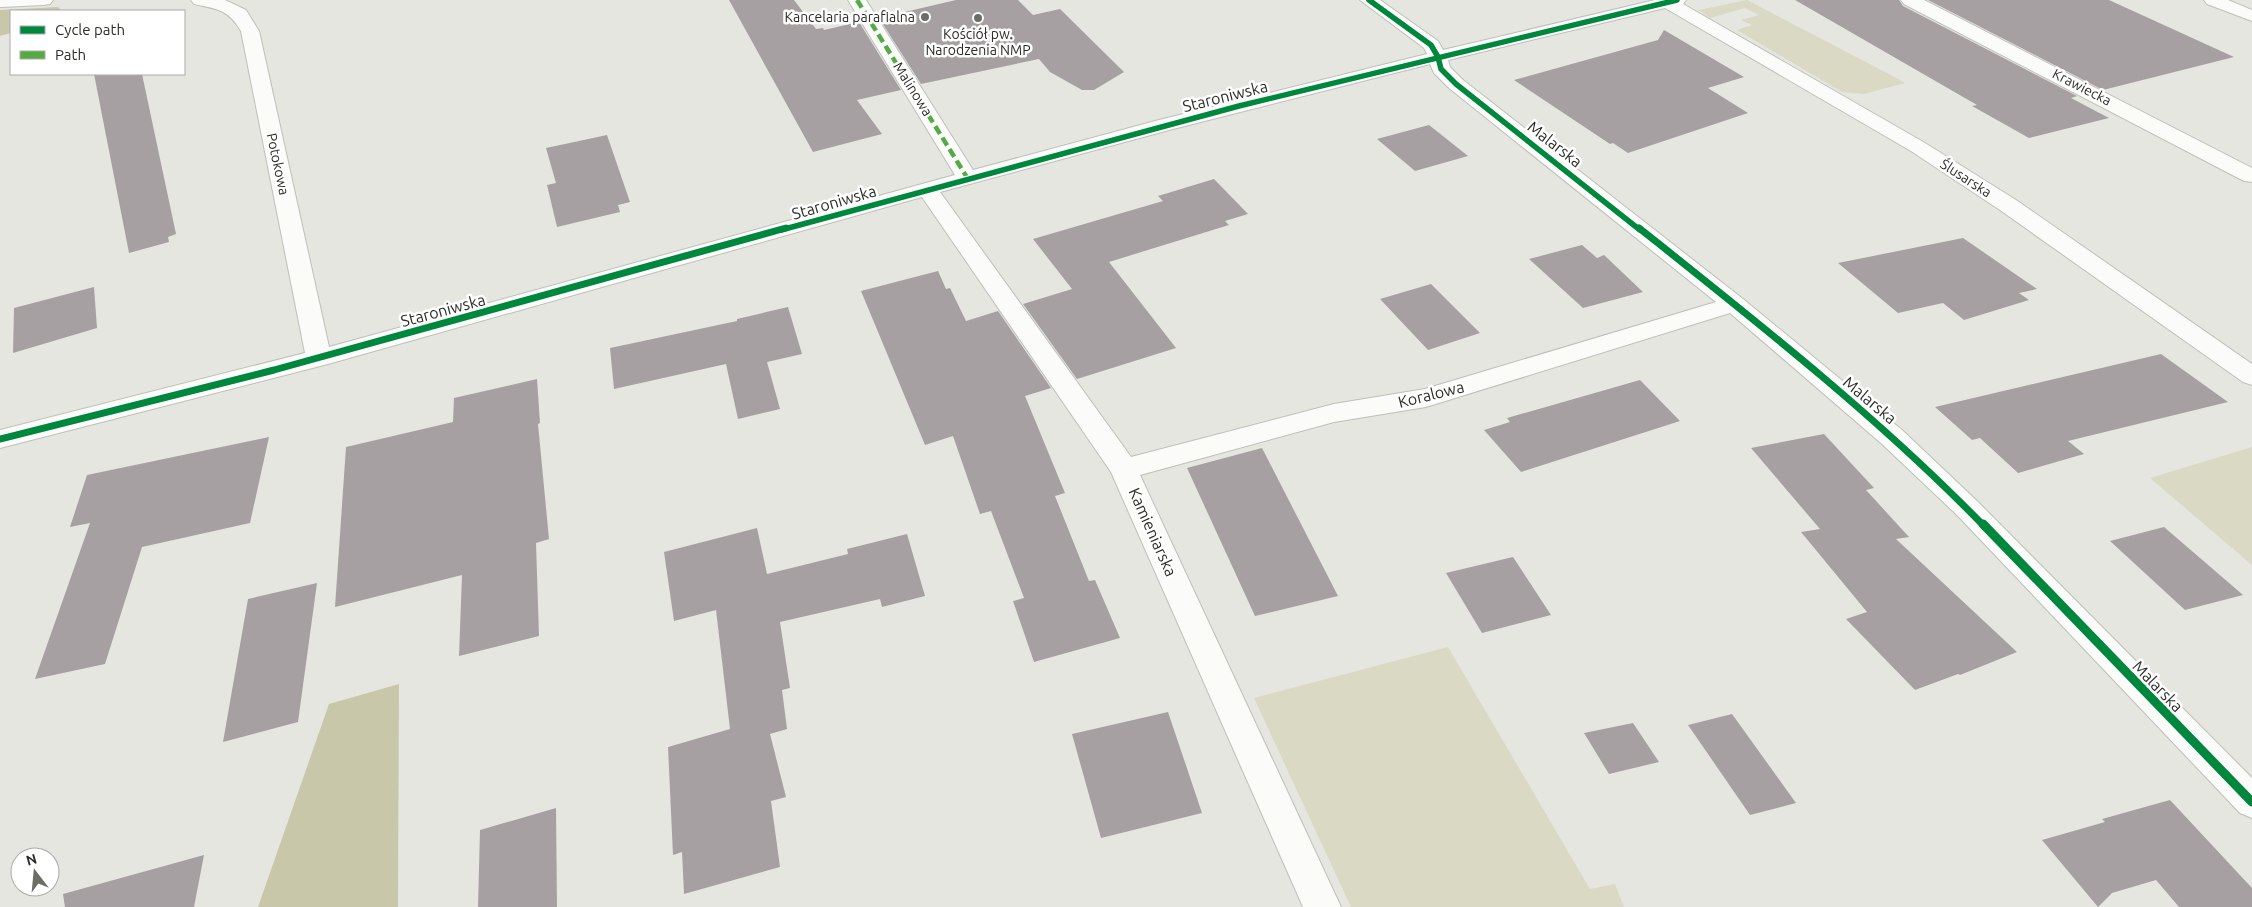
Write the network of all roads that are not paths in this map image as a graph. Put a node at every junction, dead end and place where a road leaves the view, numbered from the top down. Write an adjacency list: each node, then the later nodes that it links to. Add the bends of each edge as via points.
1 (44, 0): 8 (street)
2 (200, 0): 15 (street, Potokowa, via 240,14 250,32)
3 (858, 0): 12 (street, Malinowa)
4 (1370, 0): 10 (street, Malarska, via 1431,45)
5 (1910, 0): 11 (street, Krawiecka)
6 (2213, 0): 9 (street)
7 (1672, 1): 10 (street, Staroniwska); 16 (street, Ślusarska, via 1918,147 2008,205)
8 (0, 2)
9 (2252, 16)
10 (1438, 57): 12 (street, Staroniwska); 14 (street, Malarska, via 1441,69 1456,84)
11 (2252, 176)
12 (968, 178): 13 (street, Staroniwska)
13 (927, 189): 15 (street, Staroniwska); 18 (street, Kamieniarska)
14 (1734, 304): 18 (street, Koralowa, via 1426,398 1334,413); 19 (street, Malarska, via 1892,437 1967,508)
15 (319, 358): 17 (street, Staroniwska)
16 (2252, 376)
17 (0, 439)
18 (1124, 469): 20 (street, Kamieniarska)
19 (2252, 802)
20 (1322, 907)

